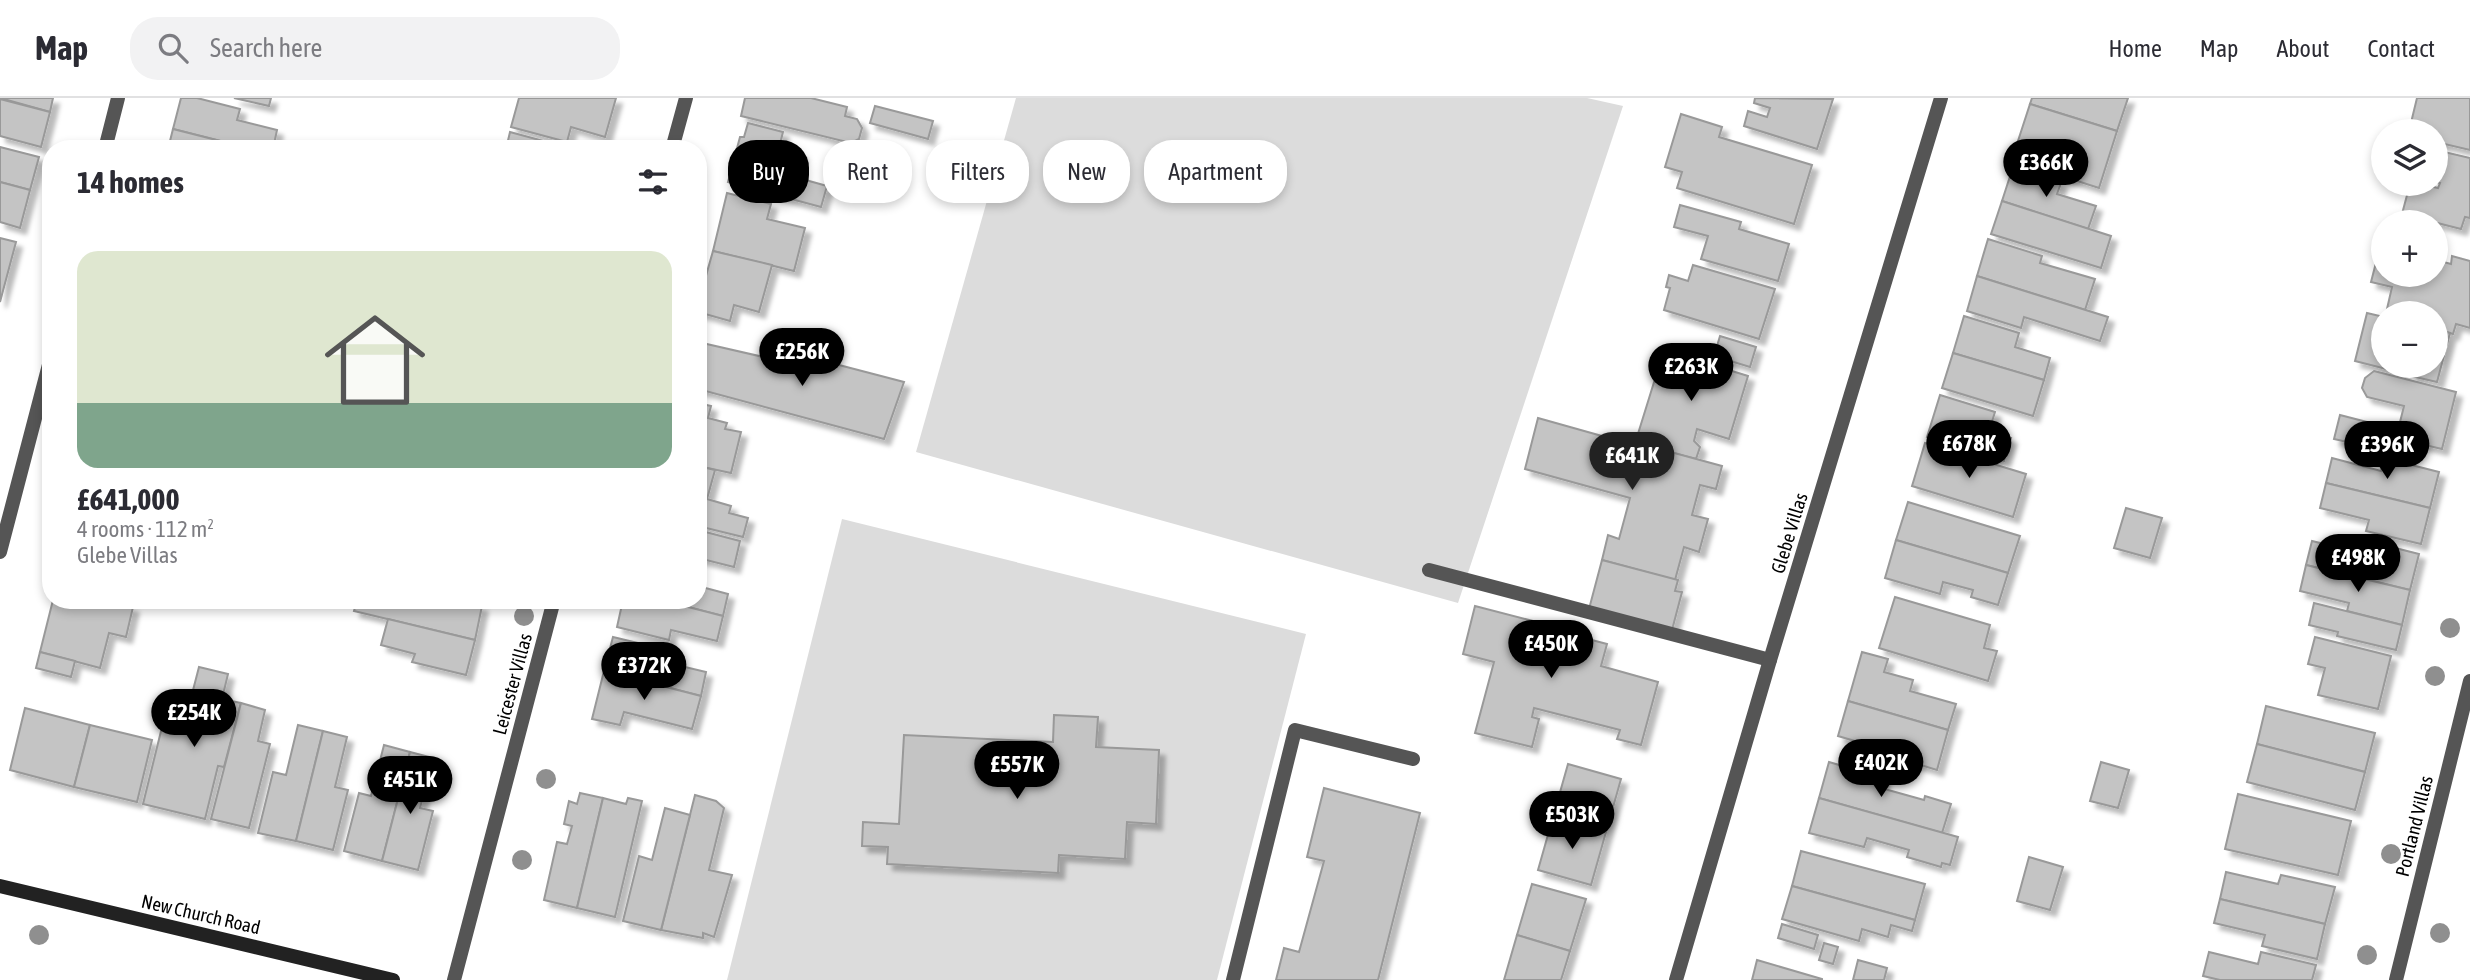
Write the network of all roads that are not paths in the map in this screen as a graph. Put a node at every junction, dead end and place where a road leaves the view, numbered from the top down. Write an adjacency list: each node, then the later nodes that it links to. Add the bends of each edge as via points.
1 (118, 98): 4 (street)
2 (686, 98): 5 (street)
3 (1941, 98): 10 (street, Glebe Villas)
4 (107, 140)
5 (674, 140)
6 (42, 391): 7 (street)
7 (0, 552)
8 (1429, 570): 10 (street)
9 (552, 609): 15 (street, Leicester Villas)
10 (1770, 660): 17 (street, Glebe Villas)
11 (2470, 681): 18 (street, Portland Villas)
12 (1413, 759): 16 (street, via 1295,730)
13 (0, 886): 14 (main road, New Church Road)
14 (393, 980)
15 (454, 980)
16 (1233, 980)
17 (1676, 980)
18 (2396, 980)

